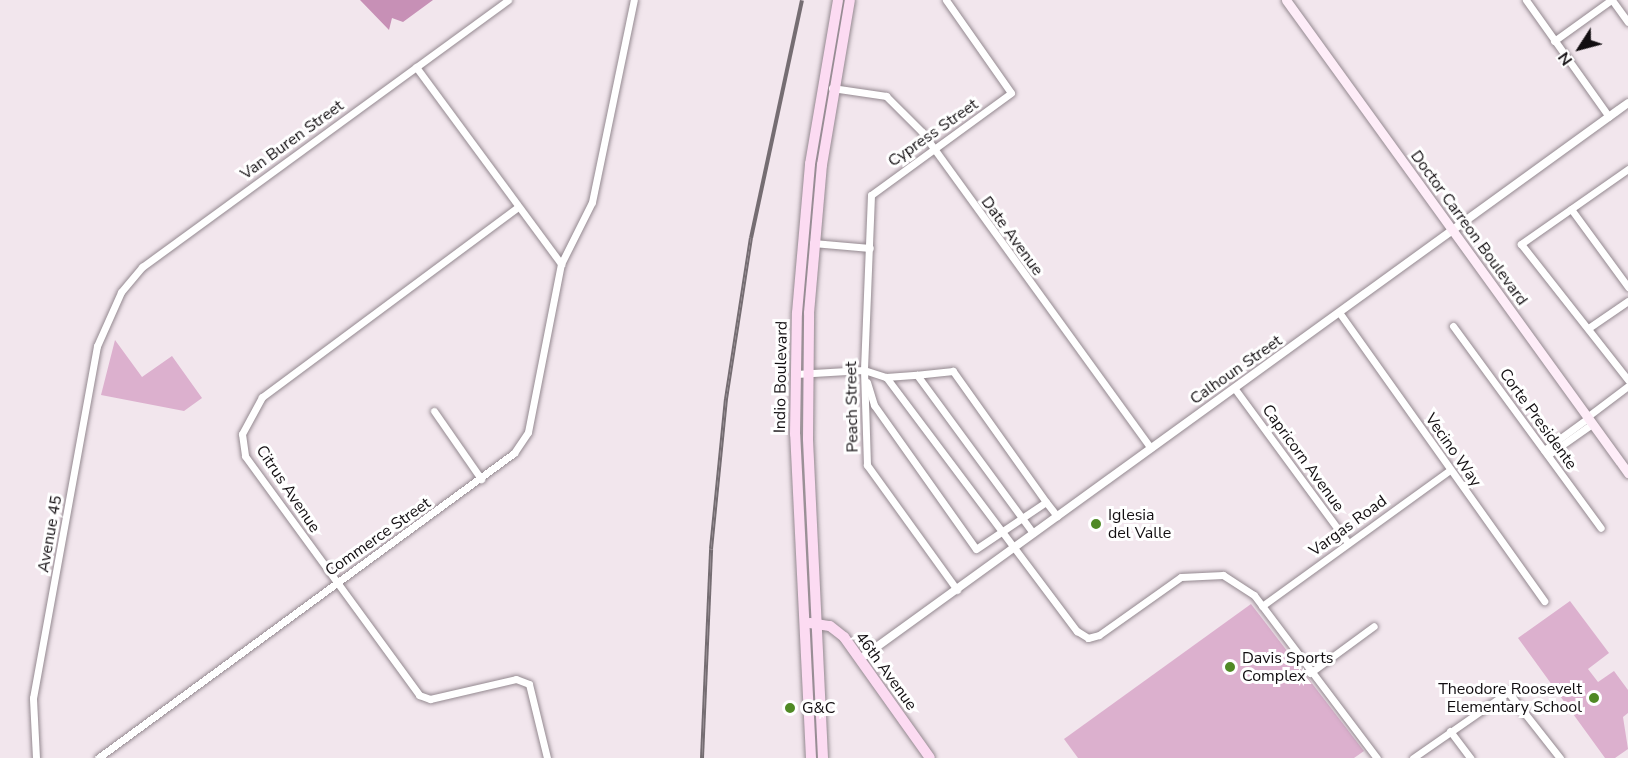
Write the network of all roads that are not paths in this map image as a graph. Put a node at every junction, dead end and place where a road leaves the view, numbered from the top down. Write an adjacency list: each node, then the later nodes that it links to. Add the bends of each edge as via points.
1 (508, 0): 11 (street, Van Buren Street)
2 (634, 0): 24 (street, Commerce Street, via 592,202)
3 (838, 0): 12 (main road, Indio Boulevard)
4 (850, 0): 13 (main road, Indio Boulevard)
5 (946, 0): 16 (street, Cypress Street, via 1011,93)
6 (1286, 0): 21 (main road, Doctor Carreon Boulevard)
7 (1526, 0): 10 (street)
8 (1611, 0): 9 (street); 10 (street)
9 (1628, 22)
10 (1554, 41): 15 (street)
11 (416, 67): 19 (street); 28 (street, Van Buren Street, via 141,267)
12 (821, 87): 13 (street, Date Avenue); 22 (main road, Indio Boulevard)
13 (833, 88): 16 (street, Date Avenue, via 886,96); 22 (main road, Indio Boulevard)
14 (1628, 103): 15 (street, Calhoun Street)
15 (1609, 117): 21 (street, Calhoun Street)
16 (932, 150): 18 (street, Cypress Street); 41 (street, Date Avenue)
17 (1628, 169): 20 (street)
18 (871, 195): 23 (street, Peach Street)
19 (518, 207): 24 (street); 54 (street, Citrus Avenue, via 262,398 250,412 242,434 245,456)
20 (1571, 209): 25 (street); 30 (street, via 1521,244)
21 (1452, 231): 27 (street, Calhoun Street); 40 (main road, Doctor Carreon Boulevard)
22 (808, 243): 23 (street); 32 (main road, Indio Boulevard); 33 (main road, Indio Boulevard)
23 (870, 249): 31 (street, Peach Street)
24 (561, 264): 45 (street, Commerce Street, via 528,432 514,453)
25 (1628, 287)
26 (1628, 301): 30 (street)
27 (1341, 315): 38 (street, Calhoun Street); 43 (street, Vecino Way)
28 (106, 316): 64 (street, Avenue 45, via 33,698)
29 (1453, 326): 42 (street, Corte Presidente)
30 (1590, 327): 36 (street)
31 (864, 370): 33 (street); 35 (street); 51 (street, via 874,405 976,549); 55 (street, Peach Street, via 867,465)
32 (796, 374): 33 (street); 58 (main road, Indio Boulevard)
33 (807, 374): 59 (main road, Indio Boulevard)
34 (917, 375): 35 (street); 46 (street, via 953,371); 48 (street)
35 (886, 377): 51 (street)
36 (1628, 380)
37 (1628, 386): 40 (street)
38 (1235, 389): 41 (street, Calhoun Street); 52 (street, Capricorn Avenue)
39 (434, 411): 45 (street)
40 (1589, 419): 42 (street); 44 (main road, Doctor Carreon Boulevard)
41 (1151, 448): 47 (street, Calhoun Street)
42 (1546, 452): 49 (street, Corte Presidente)
43 (1450, 470): 52 (street, Vargas Road); 56 (street, Vecino Way)
44 (1628, 473)
45 (481, 479): 54 (street, Commerce Street)
46 (1047, 502): 47 (street); 48 (street)
47 (1057, 516): 50 (street, Calhoun Street)
48 (1021, 520): 50 (street); 51 (street)
49 (1601, 528)
50 (1033, 533): 53 (street, Calhoun Street)
51 (1002, 536): 53 (street)
52 (1348, 543): 57 (street, Vargas Road)
53 (1012, 548): 55 (street, Calhoun Street); 57 (street, via 1077,631 1088,638 1192,574 1232,579)
54 (336, 582): 65 (street, Commerce Street); 66 (street, Citrus Avenue, via 419,695 430,699 516,679 529,684)
55 (957, 590): 61 (street, Calhoun Street)
56 (1545, 601)
57 (1262, 606): 62 (street)
58 (804, 622): 59 (main road, 46th Avenue); 67 (main road, Indio Boulevard)
59 (816, 624): 61 (main road, 46th Avenue, via 837,631); 68 (main road, Indio Boulevard)
60 (1374, 626): 62 (street)
61 (860, 659): 69 (main road, 46th Avenue)
62 (1310, 673): 70 (street)
63 (1450, 731): 71 (street); 72 (street); 73 (street, via 1510,693)
64 (36, 758)
65 (98, 758)
66 (547, 758)
67 (811, 758)
68 (823, 758)
69 (930, 758)
70 (1377, 758)
71 (1413, 758)
72 (1470, 758)
73 (1560, 758)

